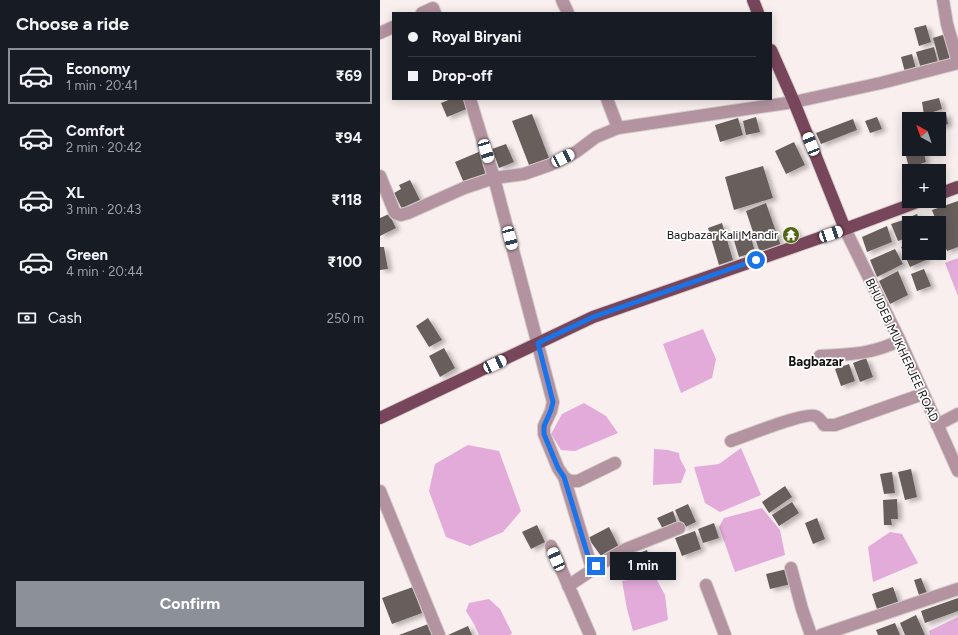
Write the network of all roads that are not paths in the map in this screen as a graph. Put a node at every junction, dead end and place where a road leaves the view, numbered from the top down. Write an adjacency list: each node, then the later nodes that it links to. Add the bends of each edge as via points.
1 (562, 0): 4 (street)
2 (753, 0): 5 (main road)
3 (943, 0): 9 (street)
4 (568, 12)
5 (758, 12)
6 (392, 27): 7 (street)
7 (380, 33)
8 (772, 52): 12 (main road)
9 (958, 62): 12 (street, via 919,74)
10 (470, 100): 15 (street)
11 (607, 100): 13 (street)
12 (794, 102): 13 (street); 19 (main road)
13 (618, 128): 15 (street, via 596,137 576,152 550,165 524,174)
14 (380, 176): 15 (street, via 395,213 401,215)
15 (494, 178): 21 (street)
16 (958, 187): 17 (main road)
17 (946, 191)
18 (902, 208): 19 (main road)
19 (846, 229): 20 (street, BHUDEB MUKHERJEE ROAD); 21 (main road, via 593,317)
20 (900, 341): 22 (street, via 872,351); 23 (street, BHUDEB MUKHERJEE ROAD)
21 (538, 343): 25 (main road); 30 (street, via 553,402 544,426 544,434)
22 (820, 356)
23 (923, 394): 26 (street, BHUDEB MUKHERJEE ROAD); 27 (street, via 835,425 824,424 815,416 808,415)
24 (958, 414): 26 (street)
25 (380, 418)
26 (937, 425): 29 (street, BHUDEB MUKHERJEE ROAD)
27 (731, 441)
28 (615, 463): 30 (street, via 578,481 570,481)
29 (958, 471)
30 (564, 477): 35 (street)
31 (380, 491): 39 (street)
32 (679, 528): 35 (street, via 626,550)
33 (551, 546): 37 (street)
34 (791, 568): 42 (street)
35 (592, 569): 37 (street)
36 (706, 585): 41 (street)
37 (568, 586): 40 (street)
38 (958, 589): 43 (street)
39 (439, 635)
40 (590, 635)
41 (725, 635)
42 (811, 635)
43 (821, 635)

